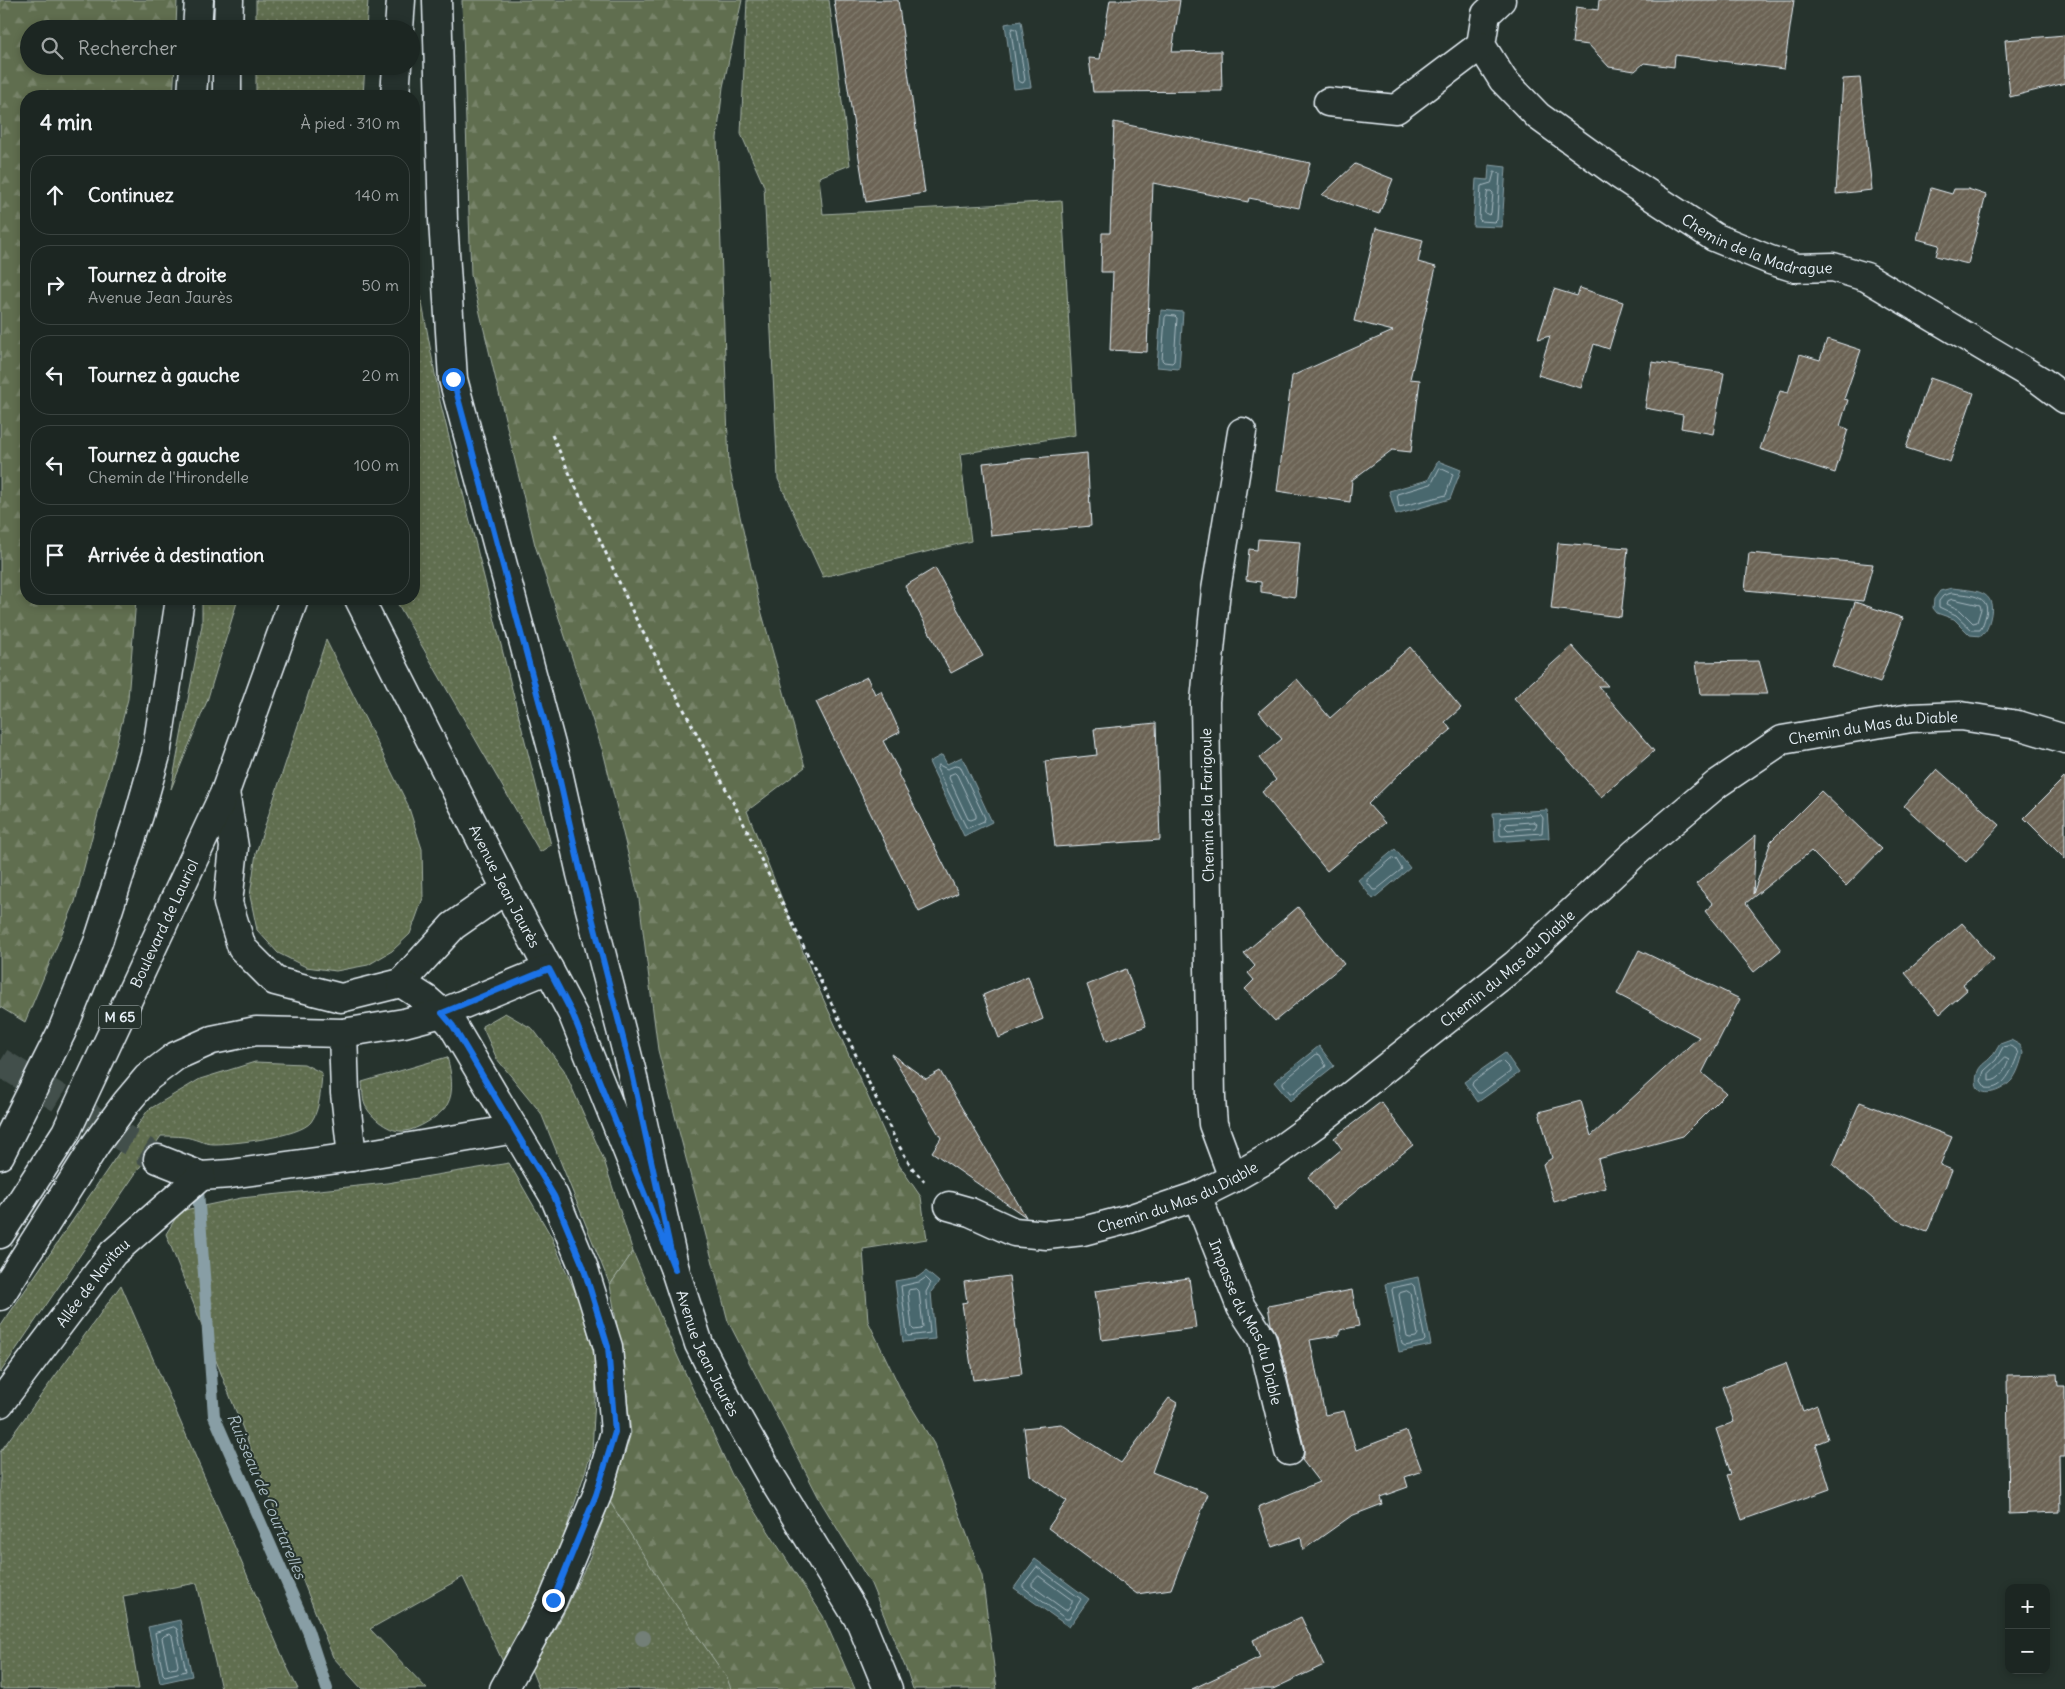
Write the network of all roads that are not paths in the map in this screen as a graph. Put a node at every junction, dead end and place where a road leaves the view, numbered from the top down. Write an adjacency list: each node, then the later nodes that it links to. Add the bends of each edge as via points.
1 (199, 0): 6 (main road)
2 (229, 0): 7 (main road)
3 (400, 0): 8 (main road)
4 (437, 0): 39 (main road, via 443,220 453,379 557,768 632,1073)
5 (1501, 0): 9 (main road, via 1486,14)
6 (198, 20)
7 (228, 20)
8 (399, 20)
9 (1481, 45): 16 (main road, via 1396,109); 17 (main road, Chemin de la Madrague, via 1503,80 1538,116 1714,237 1796,268 1833,266 1866,277)
10 (193, 75): 13 (main road)
11 (227, 75): 14 (main road)
12 (396, 75): 15 (main road)
13 (192, 90)
14 (226, 90)
15 (395, 90)
16 (1328, 102)
17 (2065, 399)
18 (1242, 432): 35 (main road, Chemin de la Farigoule, via 1216,590 1205,701 1211,1099 1213,1124)
19 (179, 605): 31 (main road, via 156,755 98,942 62,1031)
20 (362, 605): 24 (main road, Avenue Jean Jaurès)
21 (291, 610): 23 (main road, M 65)
22 (2065, 739): 35 (main road, Chemin du Mas du Diable, via 2018,725 1961,716 1911,718 1782,740 1717,784 1507,971 1314,1125 1270,1157)
23 (224, 792): 27 (main road, via 234,847 228,903 242,948 276,981); 38 (main road, Boulevard de Lauriol / M 65, via 66,1132)
24 (506, 889): 25 (main road, Avenue Jean Jaurès); 26 (main road, via 453,926)
25 (549, 969): 28 (main road); 39 (main road, Avenue Jean Jaurès, via 573,1015)
26 (401, 983): 27 (main road); 28 (main road)
27 (341, 998): 29 (main road)
28 (442, 1013): 29 (main road); 30 (main road)
29 (343, 1033): 32 (main road); 40 (main road, via 256,1031 212,1040 176,1056 154,1072 96,1144)
30 (515, 1129): 32 (main road); 43 (main road, via 554,1196 583,1266 608,1347 615,1432 596,1495 553,1600)
31 (0, 1155)
32 (352, 1157): 34 (main road)
33 (158, 1159): 34 (main road)
34 (201, 1176): 41 (main road, Allée de Navitau, via 113,1253)
35 (1233, 1178): 36 (main road, Chemin du Mas du Diable)
36 (1197, 1196): 37 (main road, Chemin du Mas du Diable, via 1083,1231 1047,1235 1014,1232); 42 (main road, Impasse du Mas du Diable, via 1241,1307 1262,1339)
37 (949, 1206)
38 (0, 1234)
39 (675, 1270): 44 (main road, Avenue Jean Jaurès, via 699,1344 768,1470 861,1623)
40 (0, 1296)
41 (0, 1403)
42 (1289, 1452)
43 (504, 1689)
44 (888, 1689)

